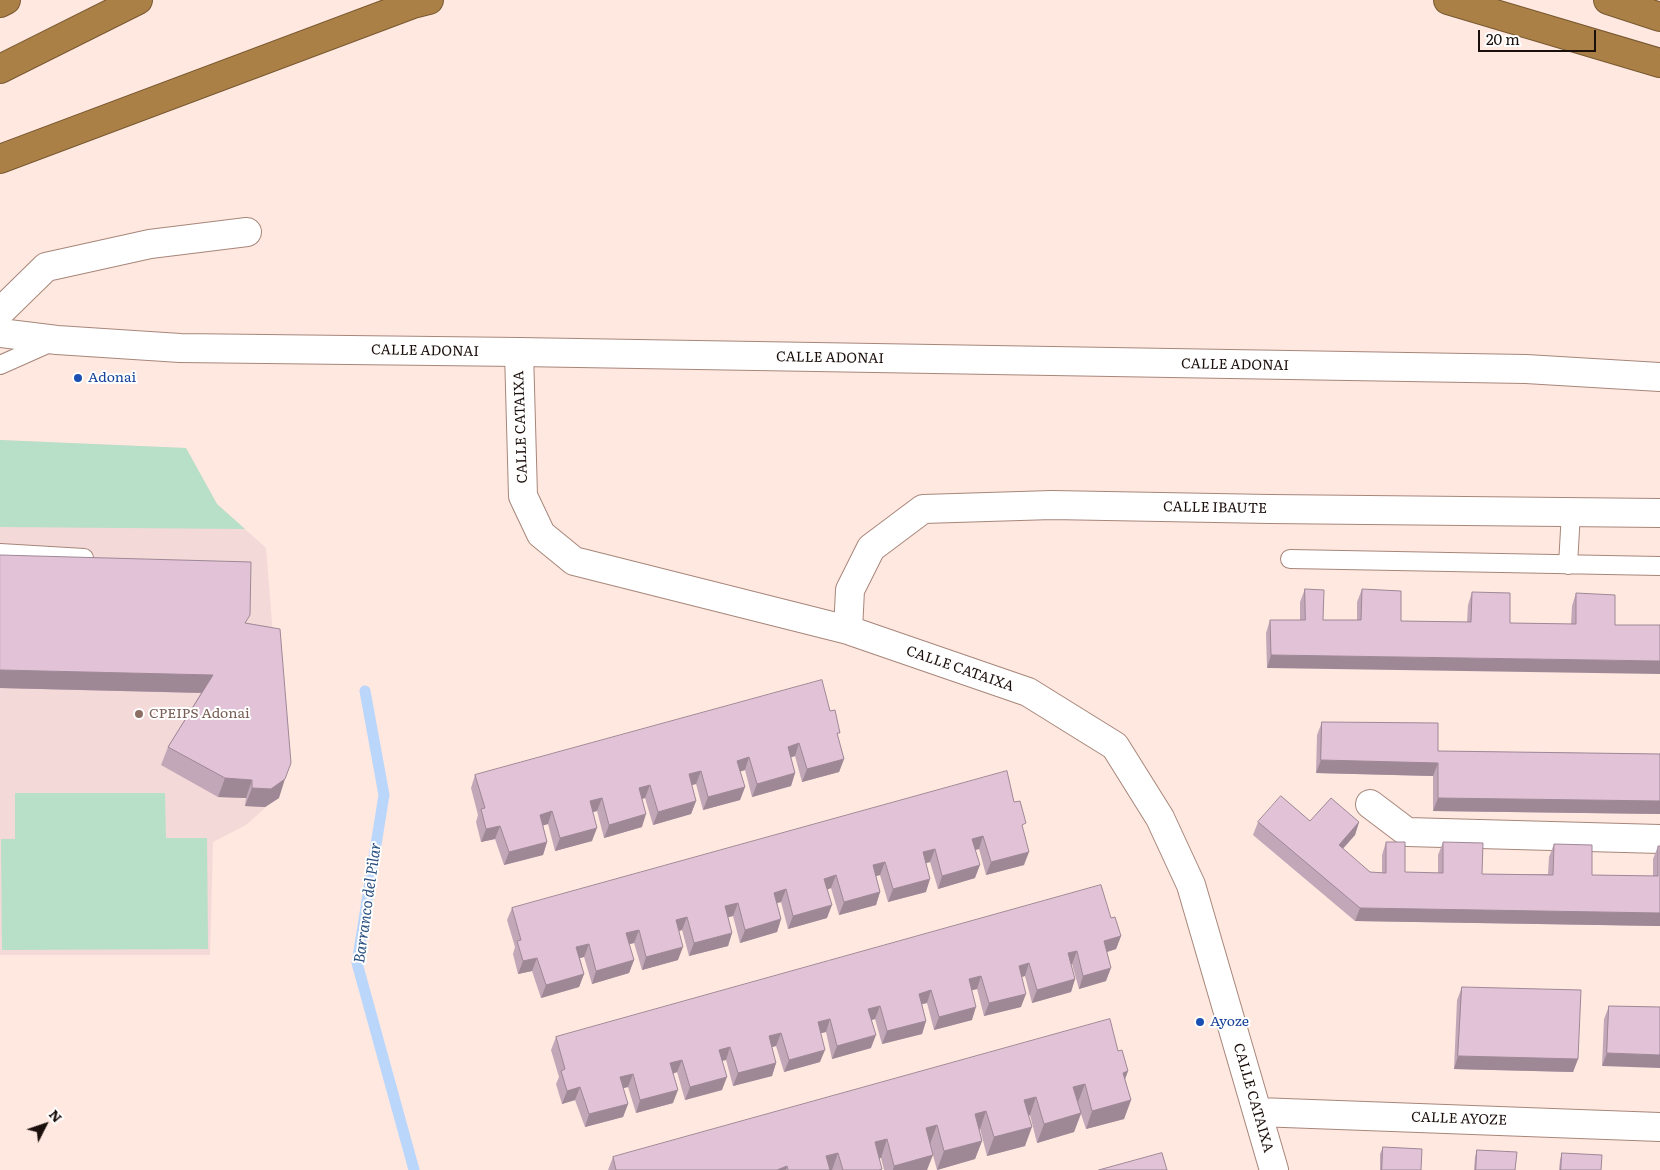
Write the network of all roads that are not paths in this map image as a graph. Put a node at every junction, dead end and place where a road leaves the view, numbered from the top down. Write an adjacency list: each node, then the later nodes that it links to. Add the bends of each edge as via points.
1 (6, 0): 6 (highway)
2 (138, 0): 9 (highway)
3 (429, 0): 10 (highway)
4 (1448, 0): 8 (highway)
5 (1608, 0): 7 (highway)
6 (0, 3)
7 (1660, 16)
8 (1660, 63)
9 (0, 69)
10 (0, 159)
11 (247, 232): 12 (street, via 150,244 46,267)
12 (0, 312)
13 (0, 333): 14 (street, CALLE ADONAI)
14 (57, 340): 15 (street, CALLE ADONAI, via 180,348); 16 (lane)
15 (519, 352): 17 (street, CALLE ADONAI, via 1516,369); 25 (street, CALLE CATAIXA, via 523,496 541,534 574,561)
16 (0, 365)
17 (1660, 377)
18 (1571, 512): 19 (street, CALLE IBAUTE); 23 (lane); 25 (street, CALLE IBAUTE, via 1052,505 923,509 871,548 850,590)
19 (1660, 513)
20 (0, 553): 21 (lane)
21 (100, 559)
22 (1290, 559): 23 (lane)
23 (1568, 565): 24 (lane)
24 (1660, 566)
25 (848, 630): 28 (street, CALLE CATAIXA, via 1028,692 1115,746 1160,818 1191,884)
26 (1370, 804): 27 (street, via 1407,832)
27 (1660, 839)
28 (1258, 1112): 29 (street, CALLE AYOZE); 30 (street, CALLE CATAIXA)
29 (1660, 1127)
30 (1274, 1170)

